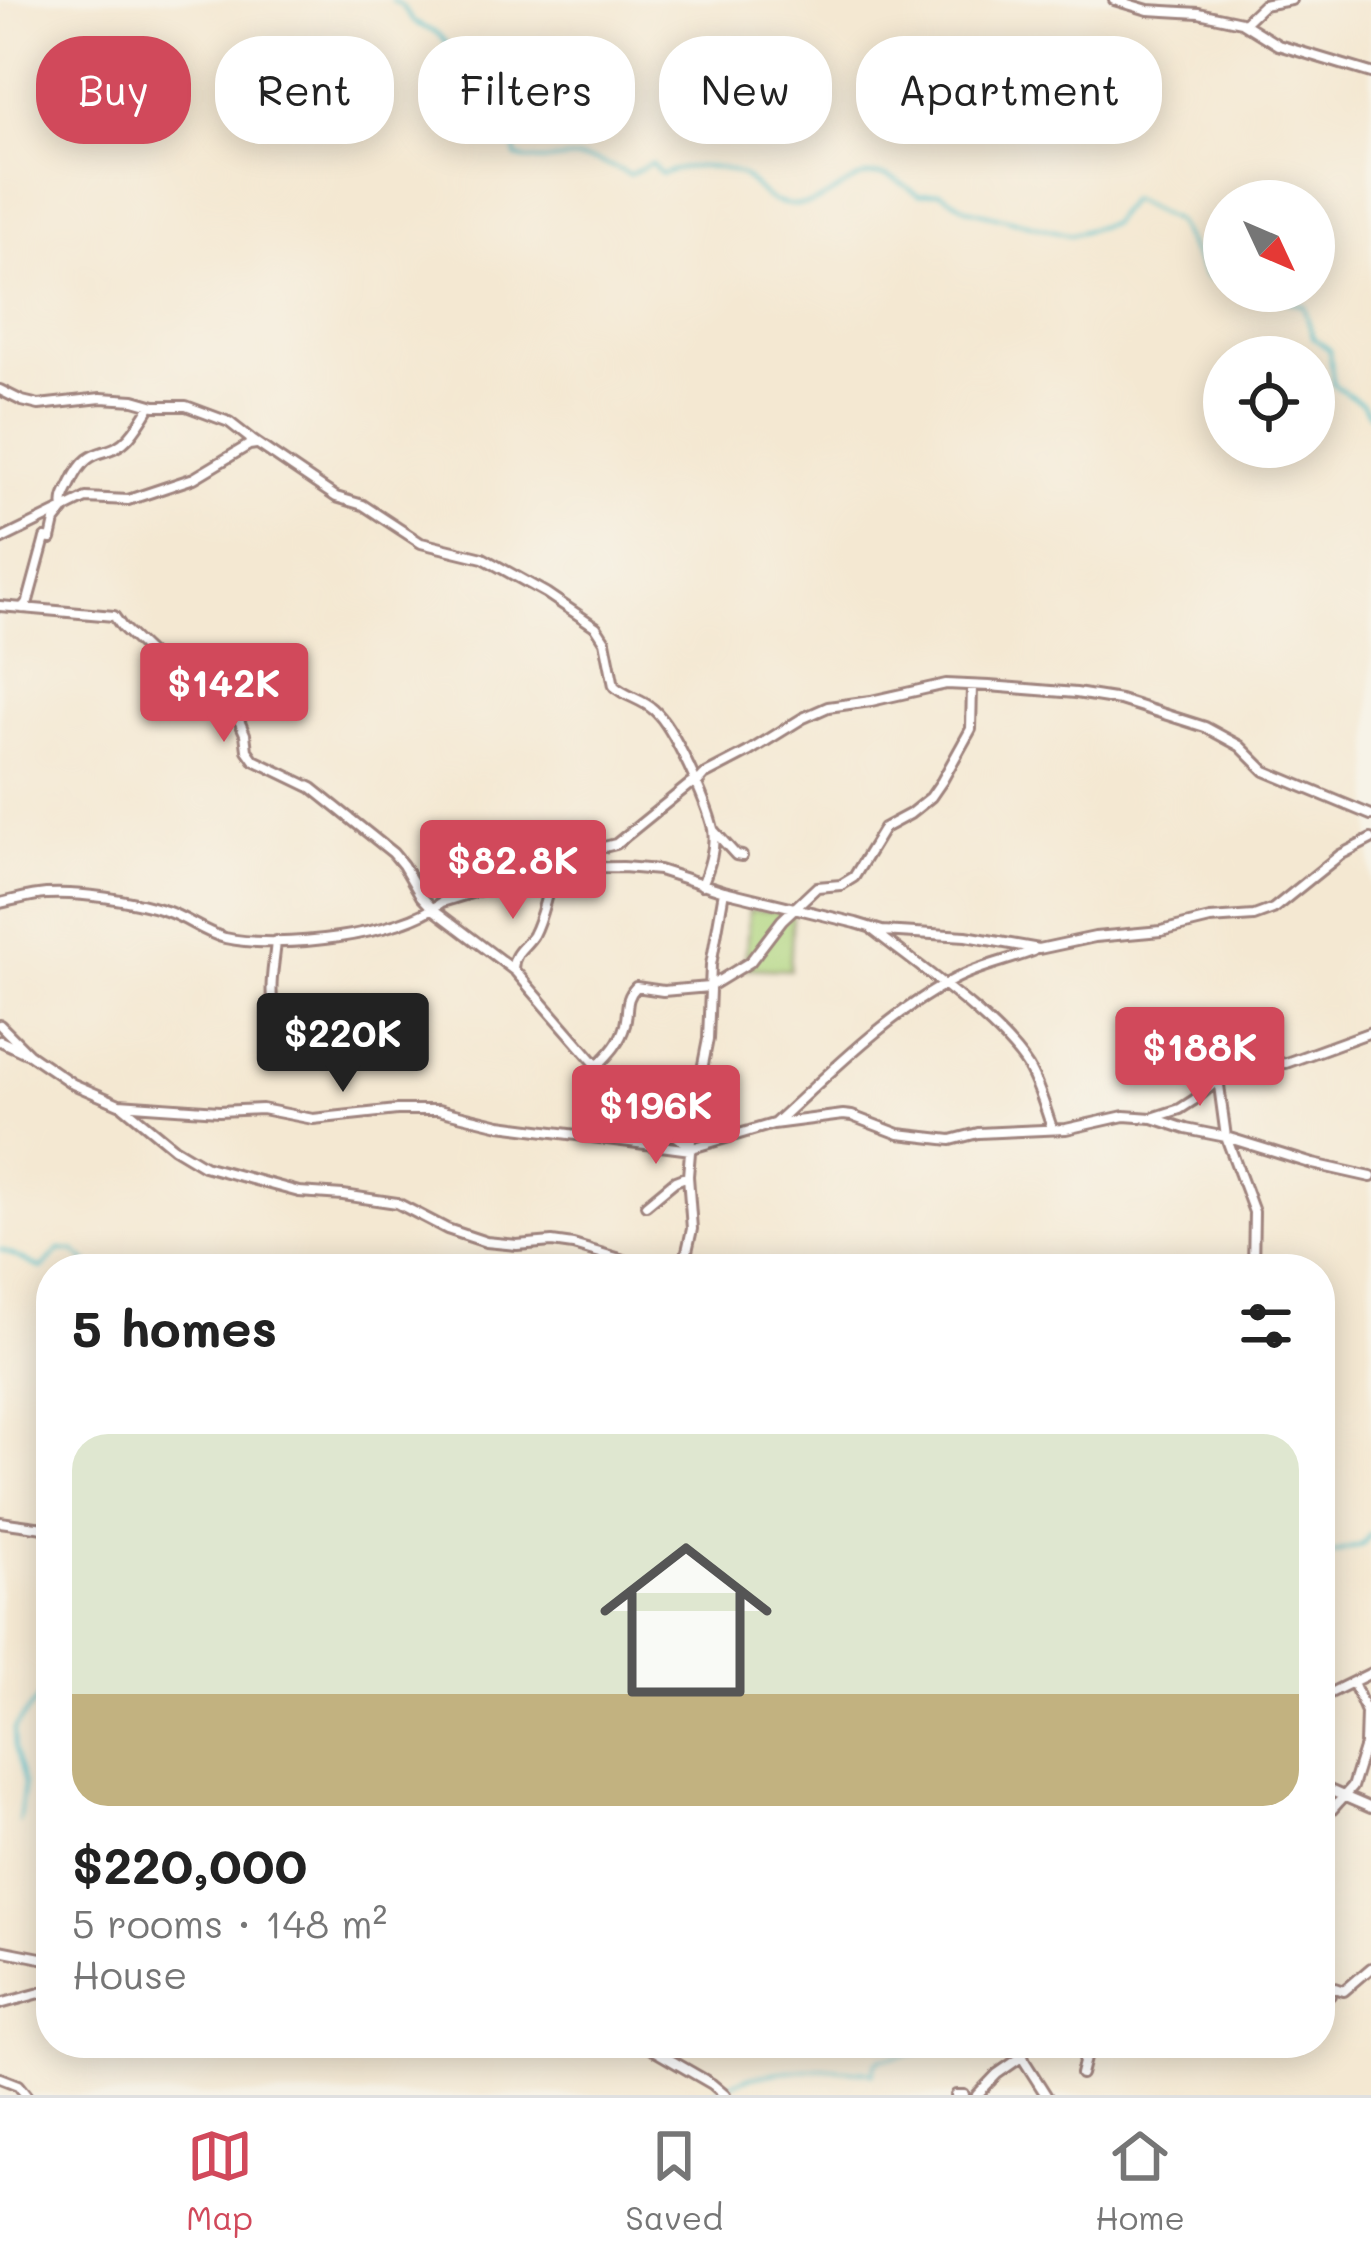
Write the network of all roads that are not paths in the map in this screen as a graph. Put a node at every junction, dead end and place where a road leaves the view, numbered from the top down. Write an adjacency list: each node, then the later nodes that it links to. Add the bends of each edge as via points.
1 (1114, 0): 3 (street)
2 (1291, 0): 3 (street, via 1263,5)
3 (1244, 23): 4 (street, via 1277,45)
4 (1371, 73)
5 (0, 390): 6 (street, via 34,404 101,398)
6 (151, 405): 7 (street, via 203,411); 8 (street, via 129,437 80,465)
7 (258, 444): 8 (street, via 136,498 90,497); 13 (street, via 410,537 483,558 596,628 614,686 658,714)
8 (64, 510): 9 (street); 11 (street, via 44,540)
9 (0, 540)
10 (0, 606): 11 (street)
11 (21, 609): 23 (street, via 112,614 194,695 238,718 254,760 312,788 393,854)
12 (972, 686): 13 (street, via 828,707); 14 (street, via 1120,700 1208,728 1265,772); 24 (street, via 970,729 937,790 884,828 851,879 819,886)
13 (695, 785): 15 (street); 19 (street, via 614,845)
14 (1371, 815)
15 (713, 830): 17 (street); 20 (street)
16 (1371, 839): 27 (street, via 1259,915)
17 (742, 856)
18 (553, 868): 19 (street); 20 (street, via 651,868); 28 (street, via 535,932)
19 (541, 871): 23 (street)
20 (702, 885): 21 (street)
21 (724, 891): 24 (street); 30 (street)
22 (0, 903): 26 (street, via 94,897 165,911 221,937)
23 (433, 909): 26 (street, via 362,933); 28 (street)
24 (794, 910): 25 (street); 30 (street, via 750,962)
25 (873, 929): 27 (street); 29 (street)
26 (276, 940): 33 (street, via 271,1002)
27 (1039, 949): 29 (street)
28 (514, 970): 36 (street)
29 (944, 986): 40 (street, via 871,1037); 41 (street, via 1023,1060)
30 (709, 987): 36 (street, via 636,987 619,1042); 43 (street)
31 (0, 1025): 35 (street)
32 (1371, 1032): 37 (street, via 1286,1063 1232,1062)
33 (290, 1035)
34 (0, 1041): 35 (street)
35 (29, 1054): 38 (street)
36 (597, 1066): 43 (street)
37 (1218, 1076): 39 (street, via 1188,1105); 42 (street)
38 (119, 1104): 43 (street, via 262,1109 313,1119 438,1110); 47 (street, via 204,1166 299,1192 397,1203 486,1243 543,1241)
39 (1152, 1118): 41 (street); 42 (street)
40 (773, 1124): 41 (street, via 848,1115 899,1134 951,1140); 43 (street)
41 (1053, 1129)
42 (1226, 1137): 45 (street); 49 (street, via 1254,1212)
43 (691, 1149): 44 (street)
44 (688, 1176): 46 (street); 48 (street)
45 (1371, 1177)
46 (646, 1204)
47 (603, 1254)
48 (686, 1254)
49 (1253, 1254)
50 (0, 1522): 51 (street)
51 (36, 1527)
52 (1371, 1673): 53 (street)
53 (1353, 1682): 54 (street); 56 (street, via 1366,1735)
54 (1335, 1691)
55 (1335, 1793): 56 (street)
56 (1344, 1797): 57 (street); 58 (street)
57 (1335, 1806)
58 (1371, 1808)
59 (0, 1950): 60 (street)
60 (36, 1957)
61 (1371, 1968): 62 (street, via 1345,1991)
62 (1335, 1988)
63 (36, 1994): 64 (street)
64 (0, 2004)
65 (667, 2058): 72 (street)
66 (1020, 2058): 73 (street)
67 (1024, 2058): 74 (street)
68 (1086, 2058): 69 (street)
69 (1081, 2074)
70 (0, 2078): 71 (street)
71 (26, 2095)
72 (725, 2095)
73 (977, 2095)
74 (1046, 2095)

